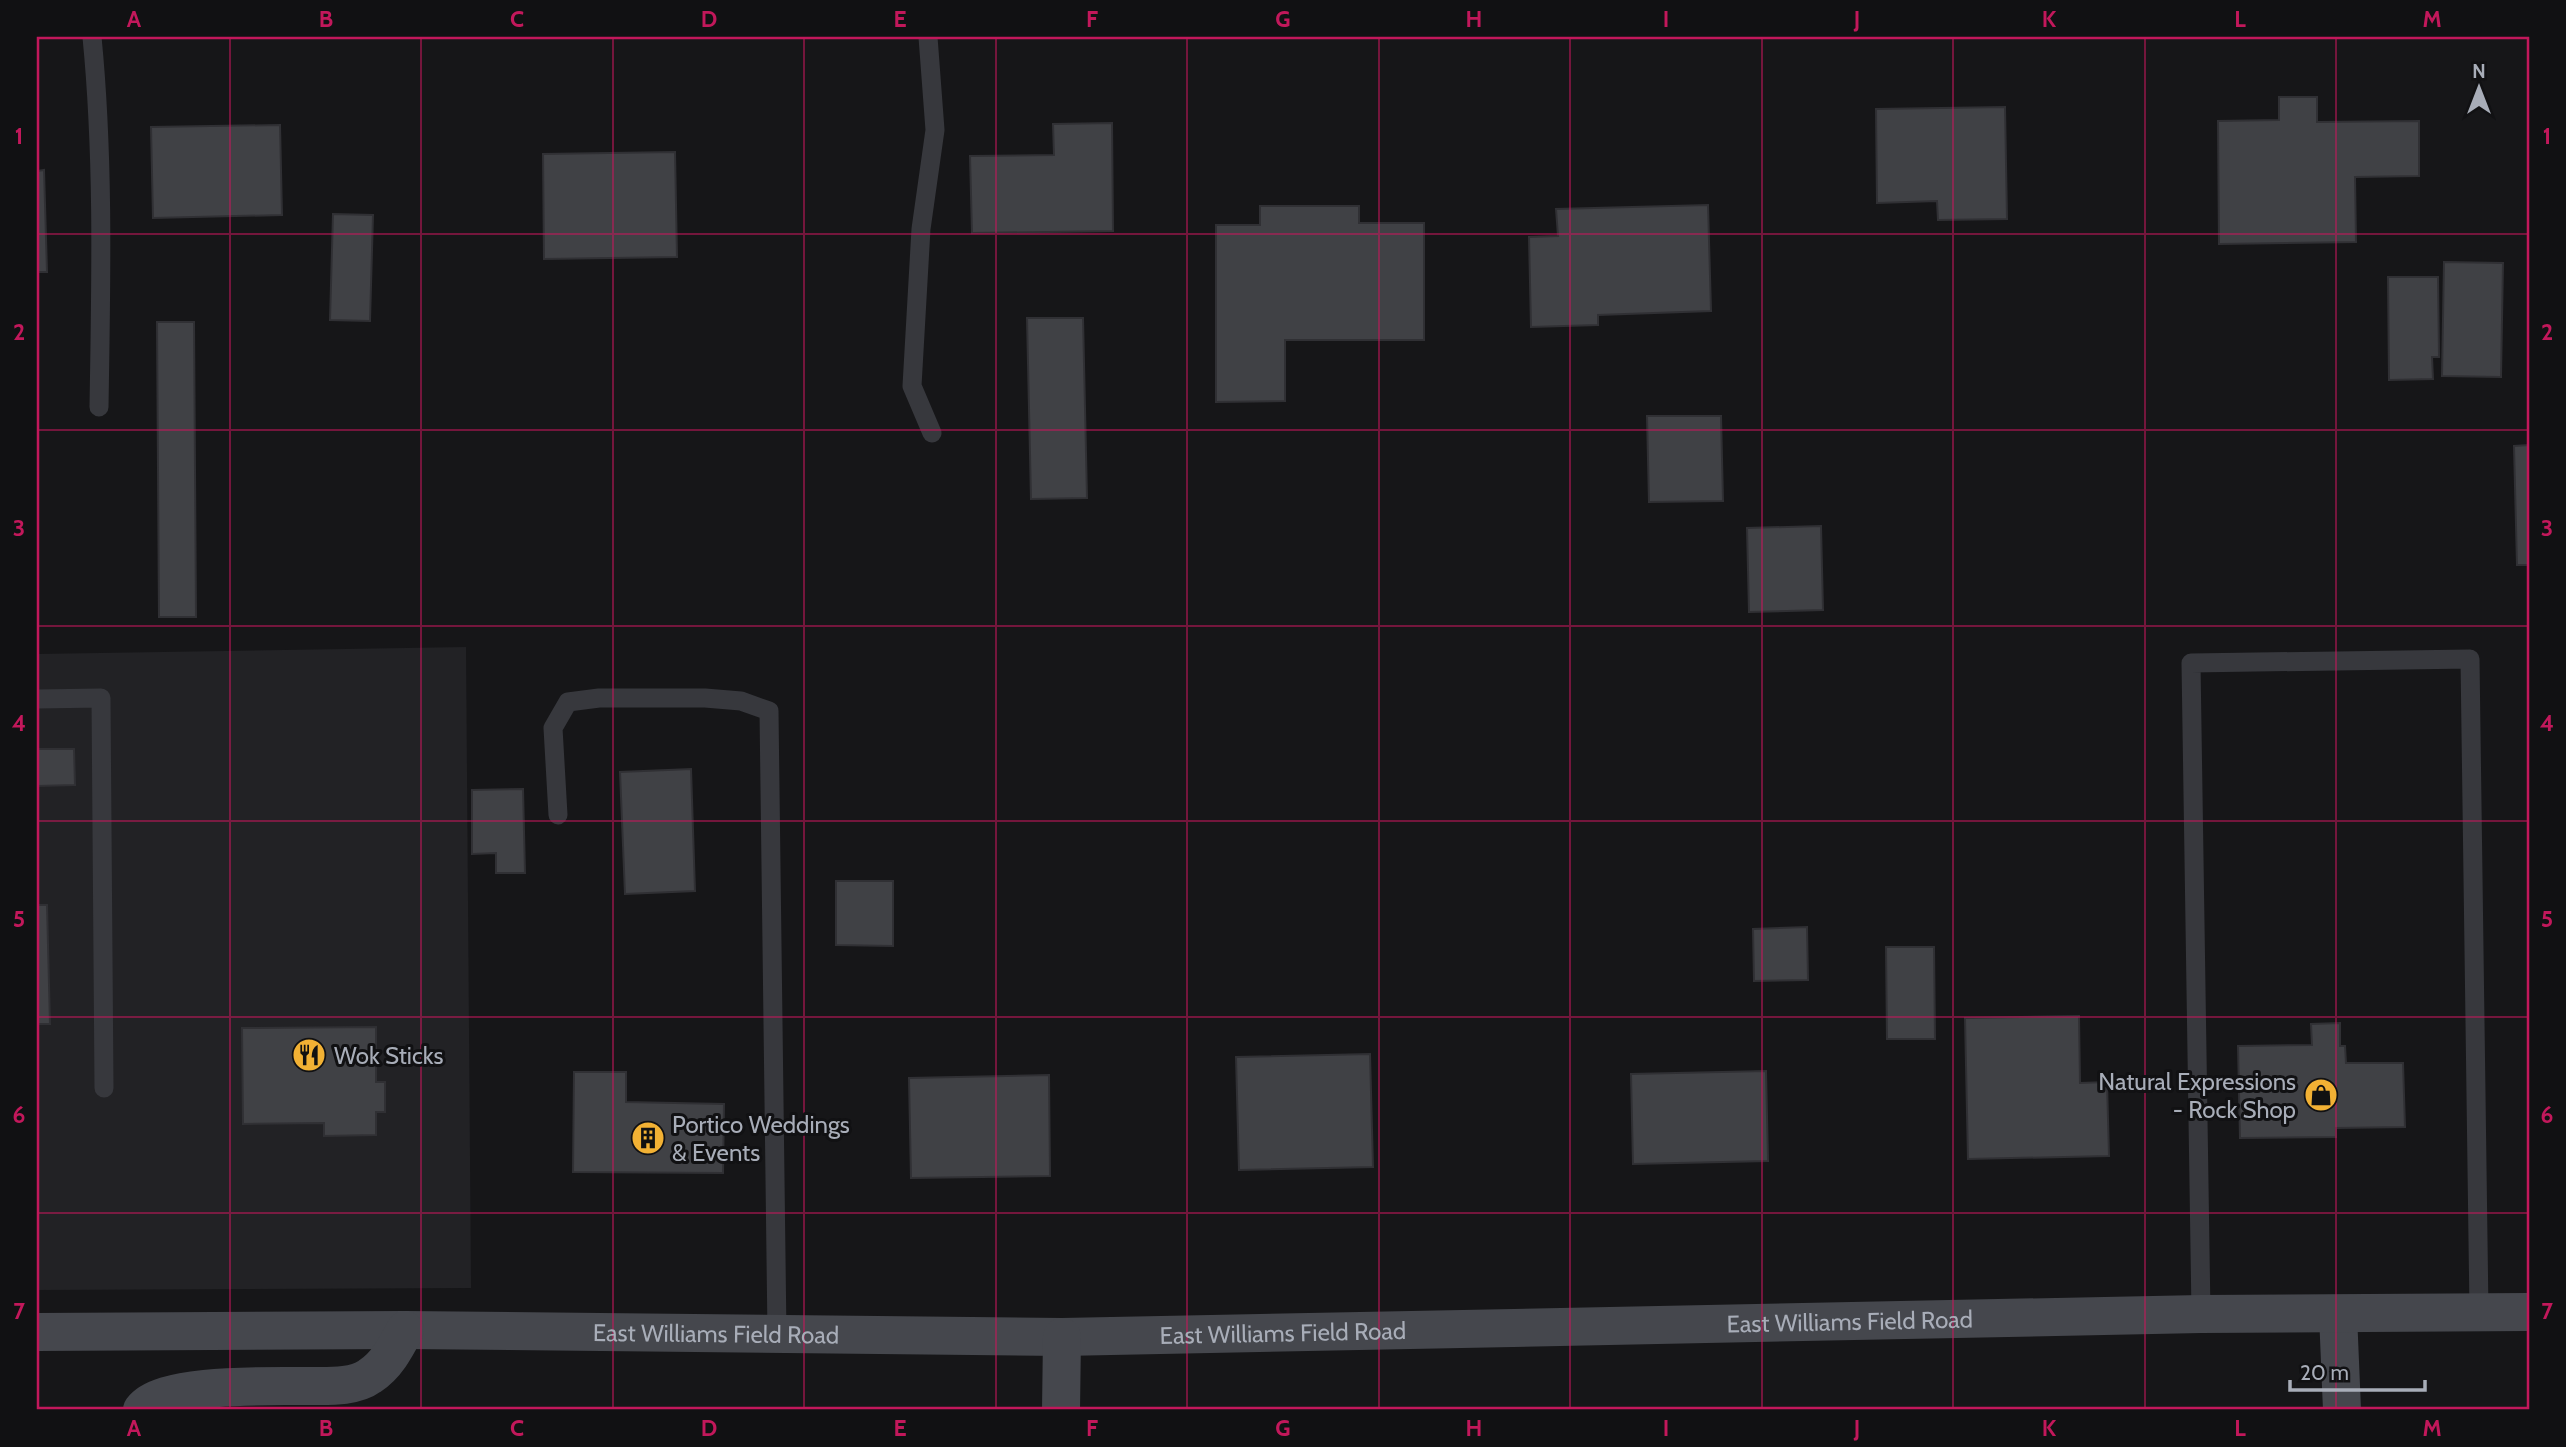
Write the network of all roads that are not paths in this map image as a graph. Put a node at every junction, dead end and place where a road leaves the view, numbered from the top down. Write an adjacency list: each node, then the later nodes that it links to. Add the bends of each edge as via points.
1 (92, 37): 3 (lane, via 102,254)
2 (928, 37): 4 (lane, via 935,130 921,229 912,386)
3 (99, 407)
4 (932, 433)
5 (37, 699): 7 (lane, via 101,698)
6 (558, 815): 14 (lane, via 553,728 568,702 705,698 741,701 769,711)
7 (104, 1088)
8 (2479, 1312): 9 (main road, East Williams Field Road); 10 (lane, via 2470,659 2191,663); 11 (main road, East Williams Field Road)
9 (2529, 1312)
10 (2201, 1314): 11 (main road, East Williams Field Road); 15 (main road, East Williams Field Road)
11 (2337, 1314): 18 (main road)
12 (405, 1330): 13 (main road, East Williams Field Road); 14 (main road, East Williams Field Road); 16 (main road, via 390,1357 369,1377 339,1386 189,1390)
13 (37, 1332)
14 (777, 1335): 15 (main road, East Williams Field Road)
15 (1062, 1337): 17 (main road)
16 (142, 1410)
17 (1061, 1410)
18 (2342, 1410)

